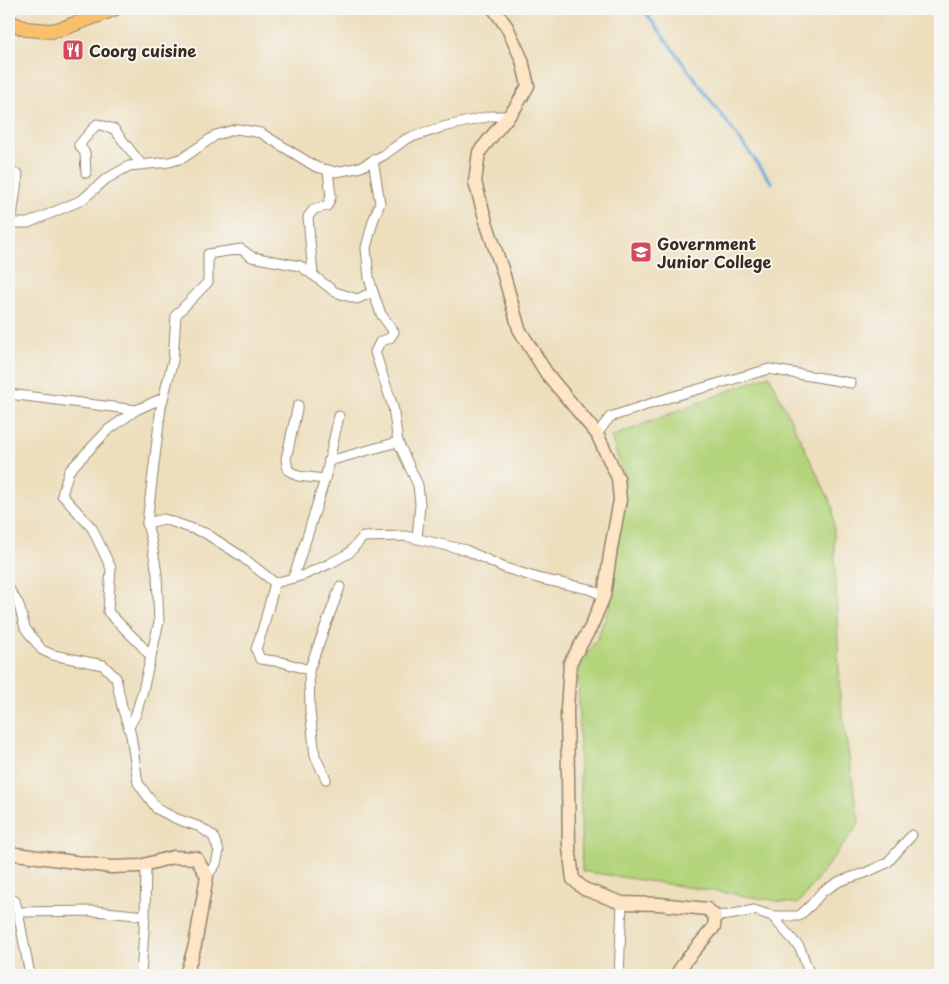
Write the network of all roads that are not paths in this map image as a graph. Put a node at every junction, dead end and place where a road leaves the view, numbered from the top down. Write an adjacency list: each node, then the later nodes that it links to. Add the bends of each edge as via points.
1 (114, 9): 3 (main road, via 51,31)
2 (494, 9): 4 (street, via 507,27 522,60 528,86)
3 (9, 22)
4 (508, 116): 5 (street, via 491,116 406,139); 19 (street, via 479,152 475,182 486,225 519,329 547,374)
5 (373, 160): 7 (street, via 361,167 336,172); 12 (street, via 380,203 366,248)
6 (141, 164): 7 (street, via 183,158 216,135 237,129 261,133 316,167); 8 (street, via 114,128 97,124 79,144 84,152); 10 (street, via 129,166 106,179 82,200 28,223)
7 (328, 170): 11 (street, via 330,197 327,206 314,209 308,217)
8 (86, 173)
9 (9, 174): 10 (street, via 18,174)
10 (10, 224)
11 (313, 275): 12 (street, via 335,292 357,300); 15 (street, via 300,266 252,257 240,249 208,254 208,282 176,315 173,360)
12 (373, 292): 20 (street, via 381,314 394,332 390,338 380,342 375,352 393,407)
13 (851, 383): 19 (street, via 769,369 610,417)
14 (9, 394): 17 (street)
15 (163, 398): 17 (street); 23 (street)
16 (298, 404): 22 (street, via 286,459 288,470 298,476)
17 (136, 410): 30 (street, via 108,430 68,471 62,495 92,528 111,568 108,612)
18 (339, 416): 21 (street)
19 (597, 434): 29 (street, via 618,478 620,500)
20 (398, 442): 21 (street); 24 (street, via 418,484)
21 (329, 460): 22 (street)
22 (325, 479): 25 (street)
23 (147, 524): 26 (street, via 164,519 205,533); 30 (street, via 156,574 159,622)
24 (417, 538): 25 (street, via 363,536 349,553); 29 (street, via 466,550 505,568)
25 (293, 578): 26 (street)
26 (275, 583): 31 (street, via 256,649 260,659)
27 (340, 587): 31 (street)
28 (9, 589): 32 (street, via 19,605 25,628 42,650 103,665 116,678)
29 (604, 596): 39 (street, via 570,663 567,710 570,846 573,879 584,889)
30 (151, 657): 32 (street, via 136,714)
31 (309, 670): 33 (street, via 315,756)
32 (129, 727): 37 (street, via 138,783 156,809 200,827 213,836 219,851 216,864)
33 (326, 779)
34 (912, 835): 43 (street, via 888,863 840,881 822,892 799,916)
35 (9, 853): 36 (street, via 110,867)
36 (146, 864): 37 (street, via 173,857 196,858); 41 (street)
37 (207, 876): 46 (street, via 195,945)
38 (9, 897): 40 (street, via 15,901)
39 (622, 903): 42 (street, via 706,909); 47 (street)
40 (18, 912): 41 (street); 44 (street)
41 (145, 916): 45 (street)
42 (716, 916): 43 (street, via 754,910); 48 (street, via 714,927)
43 (772, 916): 49 (street, via 800,948)
44 (30, 975)
45 (141, 975)
46 (186, 975)
47 (619, 975)
48 (676, 975)
49 (810, 975)

